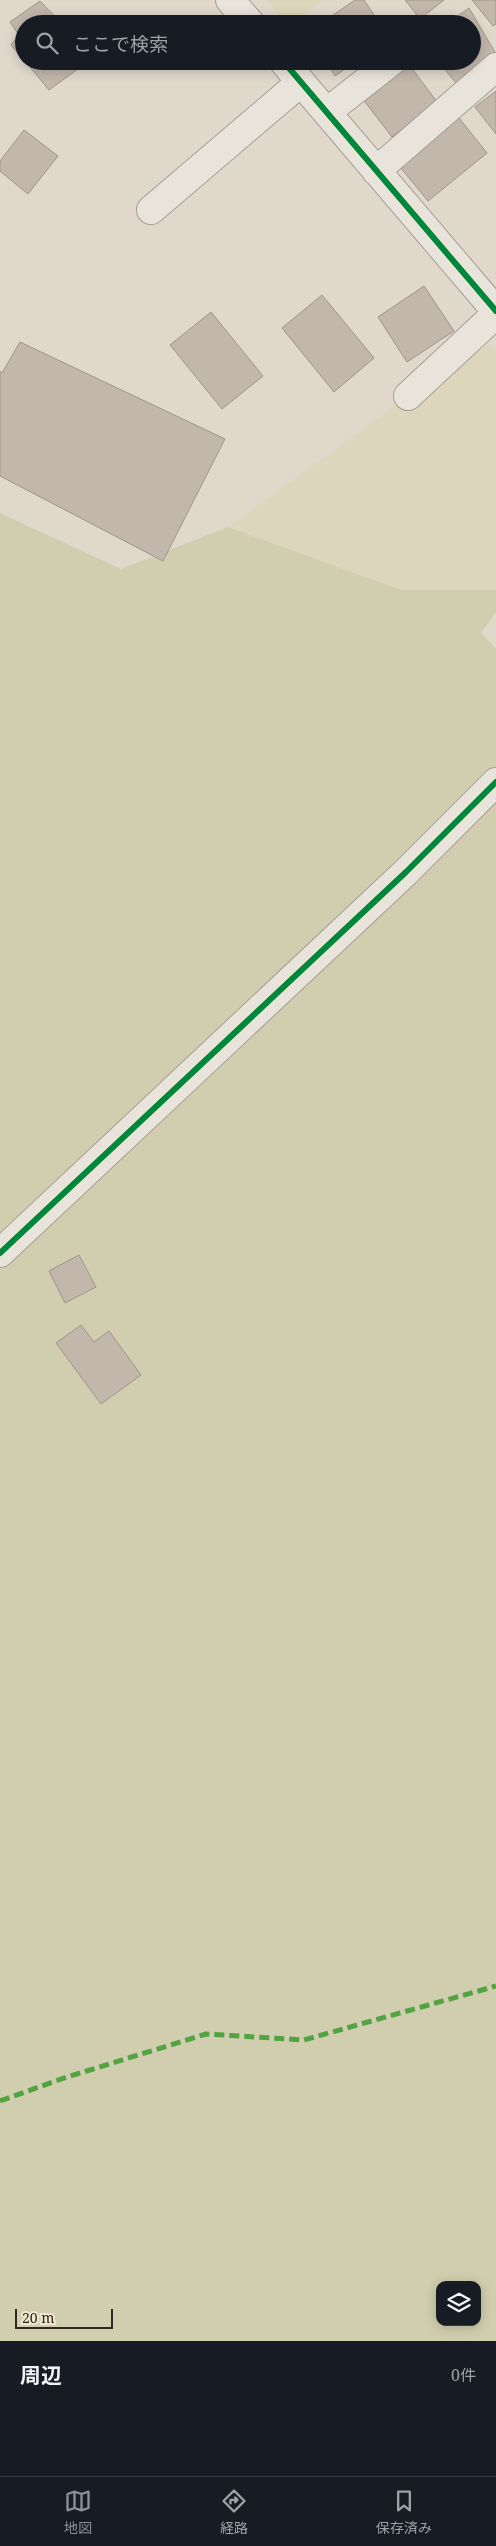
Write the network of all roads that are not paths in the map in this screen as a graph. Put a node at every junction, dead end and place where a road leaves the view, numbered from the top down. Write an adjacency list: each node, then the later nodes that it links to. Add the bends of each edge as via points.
1 (230, 0): 2 (street)
2 (242, 15)
3 (496, 66): 8 (street)
4 (291, 70): 6 (street)
5 (381, 70): 7 (street)
6 (301, 82): 7 (street); 9 (street)
7 (327, 112): 8 (street)
8 (376, 171): 10 (street)
9 (151, 210)
10 (496, 313): 11 (street)
11 (408, 396)
12 (496, 782): 13 (street, via 406,872)
13 (0, 1253)

